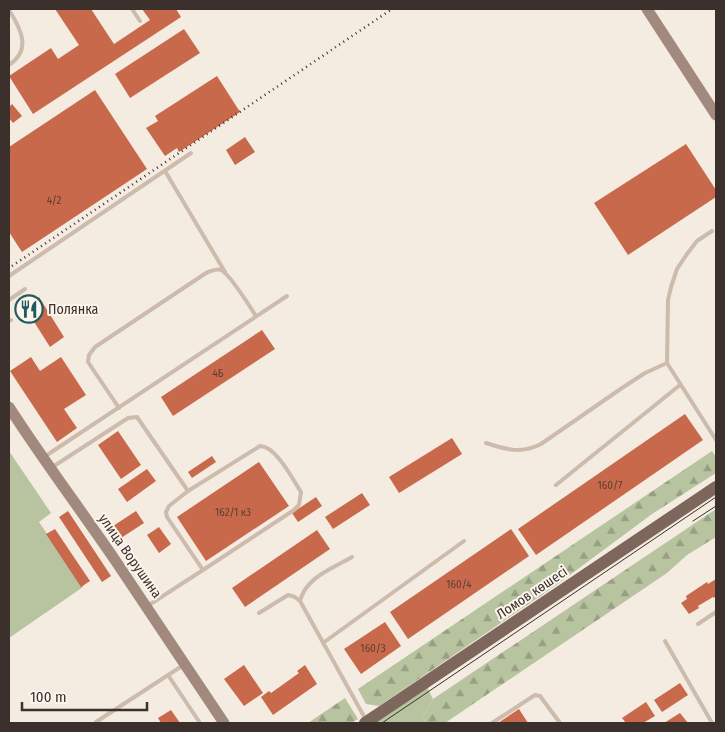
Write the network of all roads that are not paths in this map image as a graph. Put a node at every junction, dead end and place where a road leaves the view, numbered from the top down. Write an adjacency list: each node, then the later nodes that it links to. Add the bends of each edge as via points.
1 (132, 9): 4 (lane)
2 (647, 9): 6 (street)
3 (9, 10): 5 (lane, via 22,34 22,44 20,54)
4 (140, 21)
5 (9, 65)
6 (716, 115)
7 (191, 153): 8 (lane)
8 (165, 171): 10 (lane); 11 (lane)
9 (712, 231): 16 (lane, via 697,241 687,254 670,287)
10 (227, 275): 15 (lane); 19 (lane, via 221,270 206,273 95,347 88,355 88,362)
11 (9, 276)
12 (25, 289): 14 (lane)
13 (287, 296): 15 (lane)
14 (9, 300)
15 (256, 316): 19 (lane)
16 (667, 363): 17 (lane); 21 (lane, via 645,373 536,447 520,450)
17 (680, 385): 20 (lane); 24 (lane)
18 (9, 407): 22 (street, улица Ворушина)
19 (119, 408): 22 (lane)
20 (716, 440)
21 (486, 444)
22 (42, 459): 23 (street, улица Ворушина)
23 (49, 469): 26 (lane, via 128,418 137,417); 31 (street, улица Ворушина)
24 (556, 485)
25 (716, 487): 40 (main road, Ломов көшесі)
26 (188, 491): 29 (lane, via 166,512); 29 (lane, via 260,446 265,446 301,492 299,505 294,510)
27 (464, 541): 36 (lane)
28 (352, 557): 30 (lane, via 312,580)
29 (203, 570): 31 (lane)
30 (300, 602): 33 (lane, via 288,595); 36 (lane)
31 (147, 607): 37 (street, улица Ворушина)
32 (716, 612): 34 (lane)
33 (259, 613)
34 (698, 624)
35 (665, 641): 45 (lane)
36 (323, 643): 40 (lane)
37 (184, 664): 38 (lane); 42 (street, улица Ворушина)
38 (168, 675): 39 (lane); 41 (lane)
39 (96, 722)
40 (366, 722)
41 (200, 723)
42 (224, 723)
43 (492, 723): 44 (lane, via 535,695 540,696)
44 (560, 723)
45 (712, 723)

